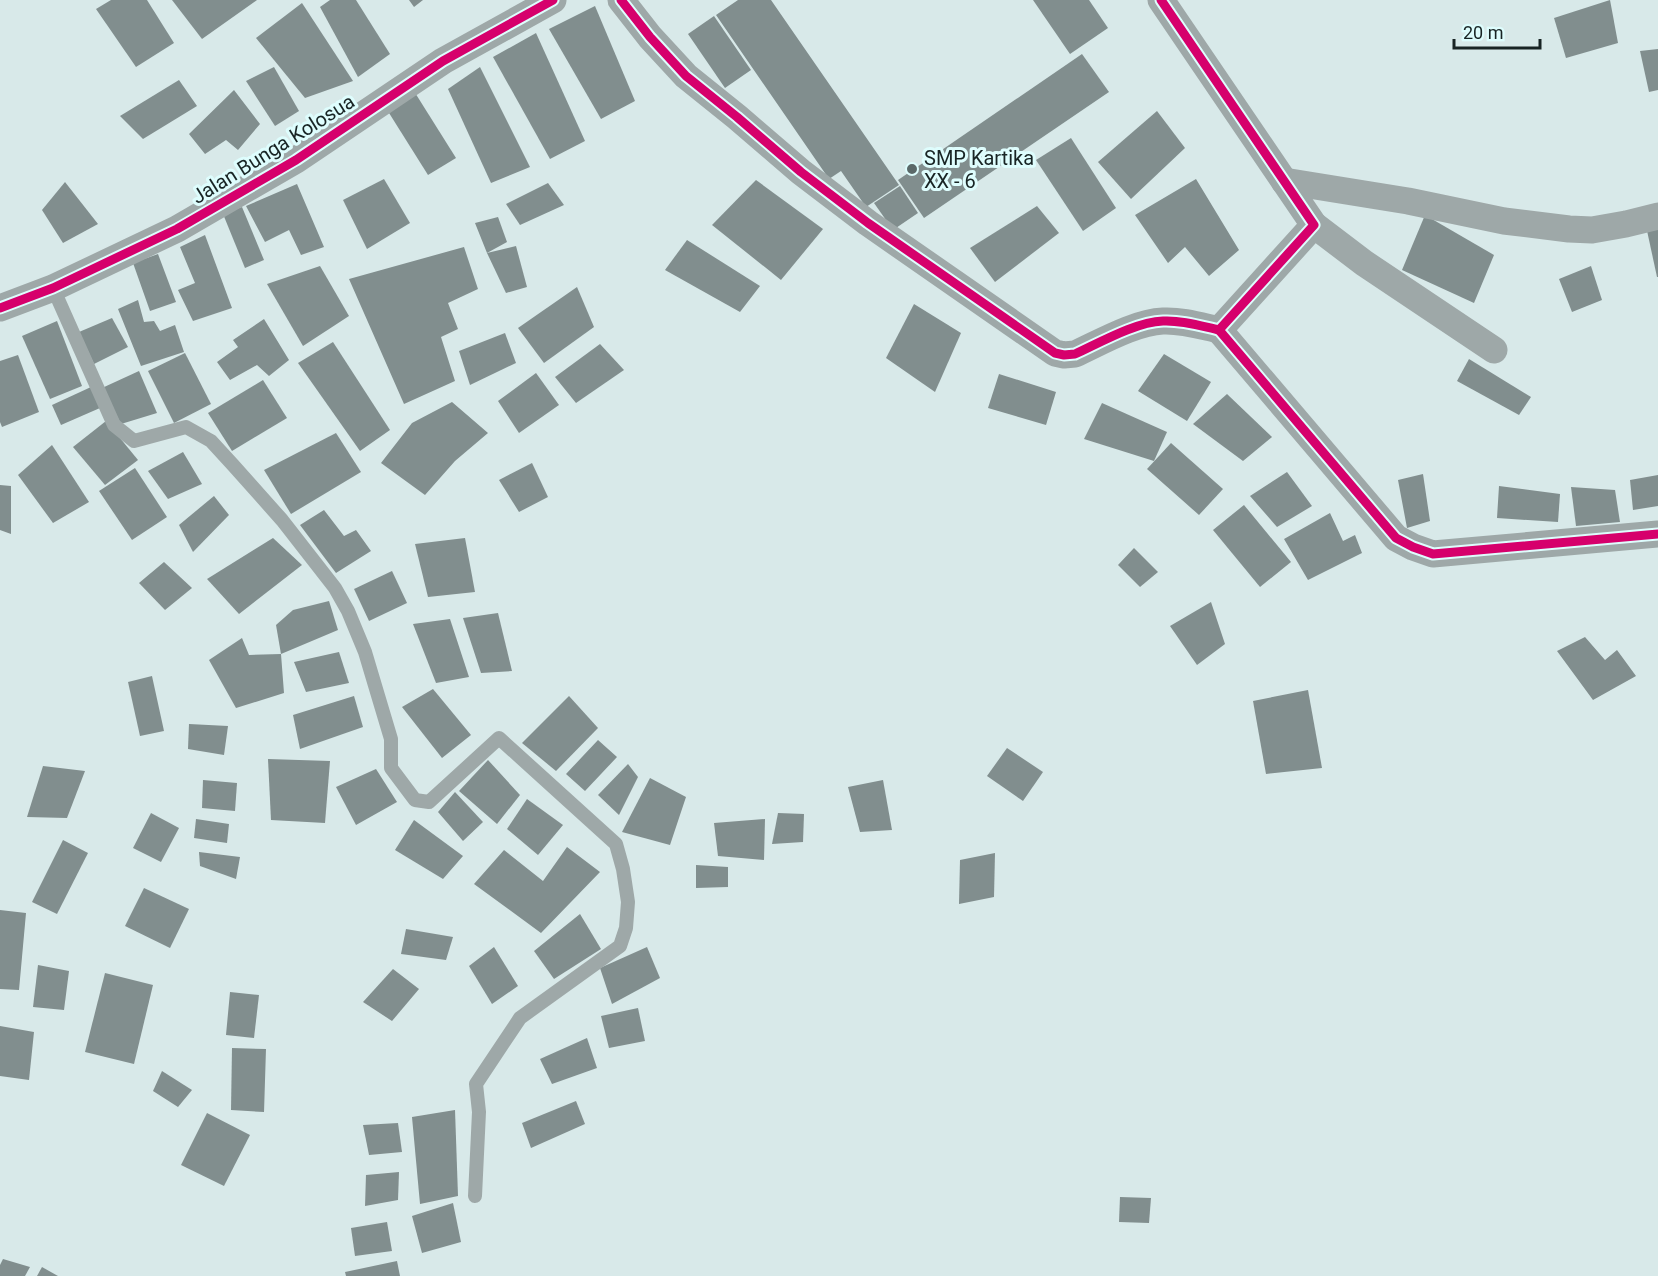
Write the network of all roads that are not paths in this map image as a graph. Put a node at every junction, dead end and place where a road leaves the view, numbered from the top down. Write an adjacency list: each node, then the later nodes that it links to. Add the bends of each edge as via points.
1 (553, 0): 7 (street, Jalan Bunga Kolosua, via 443,61 296,160 177,228)
2 (621, 0): 9 (street, via 686,76 801,172 1055,353 1075,354 1146,323 1180,321)
3 (1161, 0): 4 (street)
4 (1284, 181): 5 (street, via 1569,229 1592,230); 6 (street)
5 (1658, 216)
6 (1314, 225): 9 (street); 10 (street)
7 (53, 288): 8 (street, Jalan Bunga Kolosua); 12 (lane, via 114,425 134,441 186,427 211,441 282,520 335,588 365,652 391,739 391,768 415,800 429,802 499,738 616,844 628,902 620,946 520,1018 477,1084)
8 (0, 308)
9 (1219, 330): 11 (street, via 1396,538 1413,547 1433,554)
10 (1494, 350)
11 (1658, 534)
12 (475, 1196)

